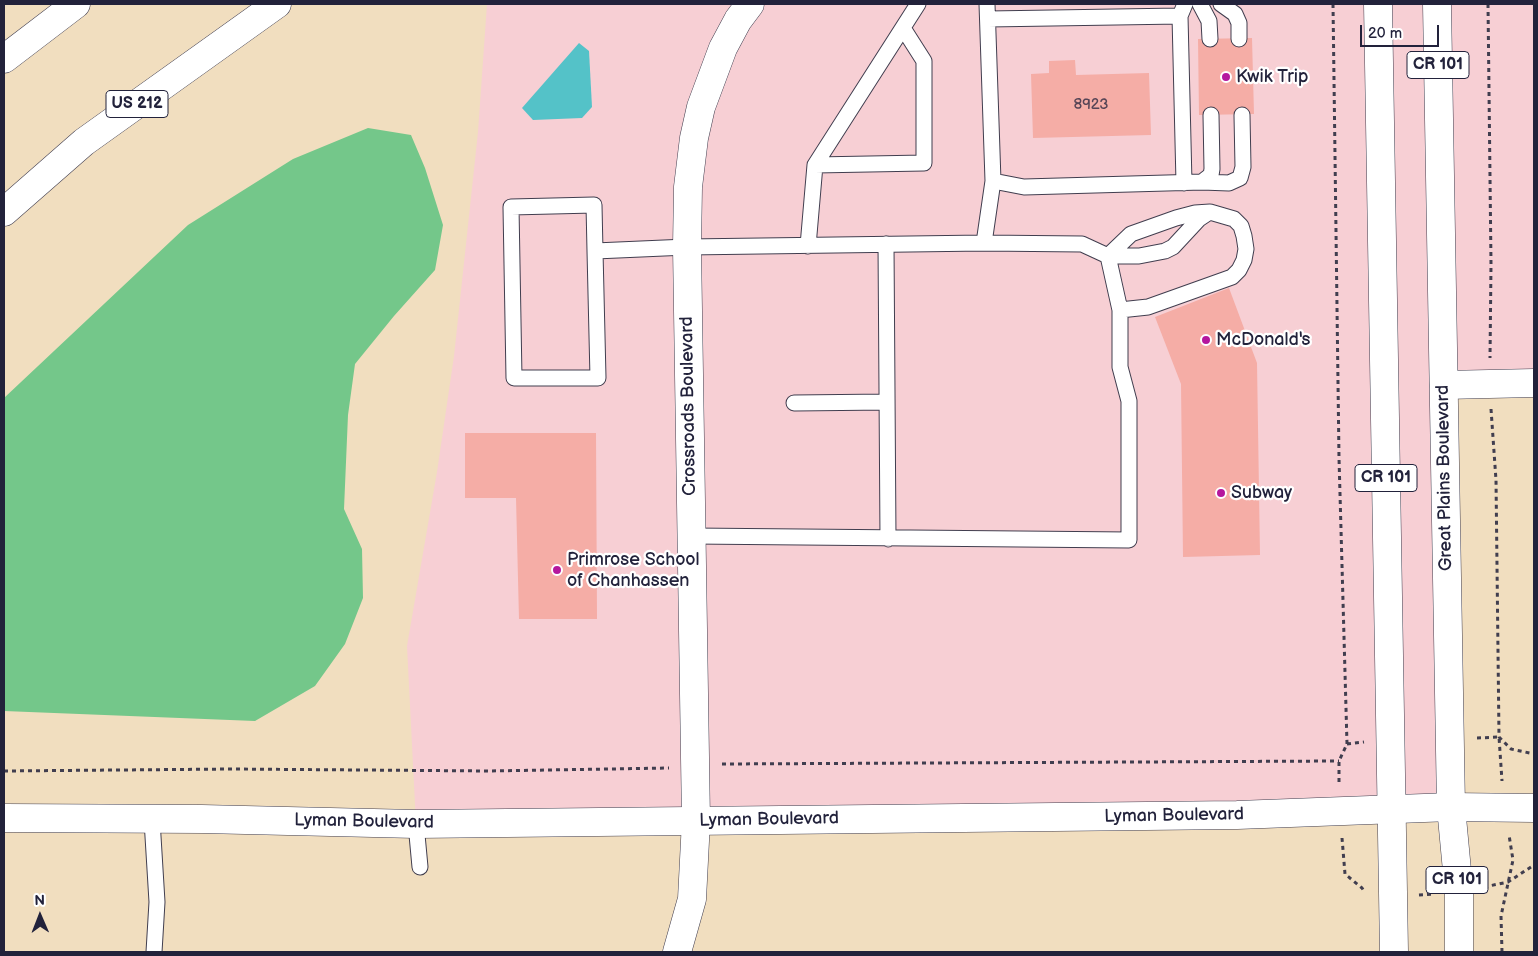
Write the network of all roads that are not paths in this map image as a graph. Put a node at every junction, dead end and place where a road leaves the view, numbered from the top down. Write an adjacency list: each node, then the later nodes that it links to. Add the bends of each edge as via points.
1 (76, 4): 14 (main road)
2 (277, 4): 21 (main road, US 212, via 84,142)
3 (750, 4): 26 (main road, Crossroads Boulevard, via 723,48 701,107 688,186)
4 (918, 4): 11 (lane)
5 (1200, 4): 12 (lane, via 1209,21)
6 (1220, 4): 13 (lane, via 1235,14 1239,23)
7 (1378, 4): 38 (main road, CR 101)
8 (1437, 4): 31 (main road, Great Plains Boulevard / CR 101)
9 (1182, 10): 10 (lane); 20 (lane)
10 (988, 11): 18 (lane)
11 (903, 28): 17 (lane); 17 (lane, via 924,61 924,163)
12 (1210, 39)
13 (1239, 39)
14 (4, 59)
15 (1211, 115): 19 (lane, via 1212,169)
16 (1242, 115): 19 (lane, via 1243,167 1240,178 1229,183)
17 (815, 165): 25 (lane)
18 (993, 181): 20 (lane, via 1024,187); 23 (lane)
19 (1202, 182): 20 (lane)
20 (1184, 183)
21 (4, 212)
22 (1210, 212): 28 (lane, via 1176,218 1131,234); 28 (lane, via 1165,251 1139,256); 29 (lane, via 1234,219 1241,226 1246,248 1239,270 1232,277 1148,307)
23 (984, 243): 24 (lane); 28 (lane, via 1082,244)
24 (886, 244): 25 (lane); 32 (lane)
25 (808, 246): 26 (lane)
26 (687, 247): 27 (lane); 34 (main road, Crossroads Boulevard)
27 (595, 251): 27 (lane, via 594,205 511,207 514,378 598,378)
28 (1108, 256): 29 (lane)
29 (1120, 310): 35 (lane, via 1120,367 1129,401 1129,540)
30 (1534, 383): 31 (main road)
31 (1444, 386): 36 (main road, Great Plains Boulevard / CR 101)
32 (887, 402): 33 (lane); 35 (lane)
33 (794, 403)
34 (692, 536): 35 (lane); 41 (main road, Crossroads Boulevard)
35 (888, 539)
36 (1451, 807): 37 (main road, Lyman Boulevard); 38 (main road, Lyman Boulevard); 47 (main road, Great Plains Boulevard / CR 101, via 1459,892)
37 (1534, 808)
38 (1392, 810): 41 (main road, Lyman Boulevard, via 1237,815); 46 (main road, CR 101)
39 (4, 818): 40 (main road, Lyman Boulevard)
40 (152, 820): 42 (main road, Lyman Boulevard); 44 (lane, via 157,902)
41 (696, 821): 42 (main road, Lyman Boulevard); 45 (main road, Crossroads Boulevard, via 692,899)
42 (416, 824): 43 (lane)
43 (420, 867)
44 (154, 952)
45 (677, 952)
46 (1394, 952)
47 (1459, 952)

